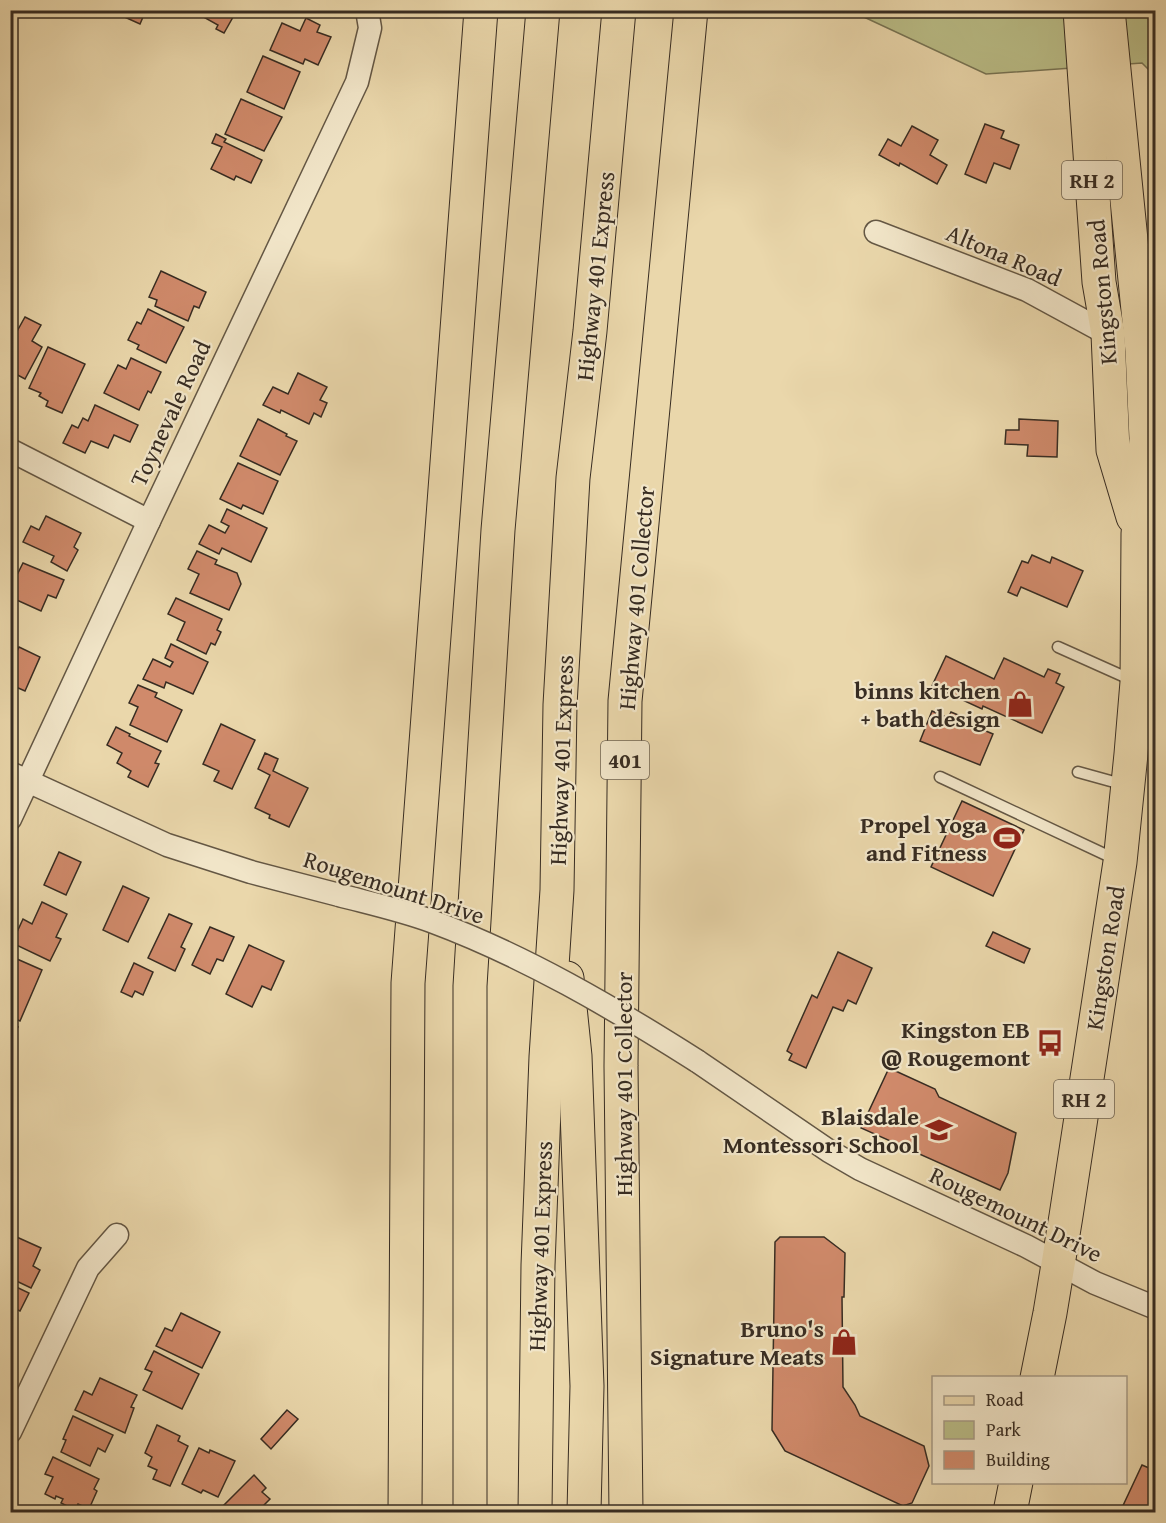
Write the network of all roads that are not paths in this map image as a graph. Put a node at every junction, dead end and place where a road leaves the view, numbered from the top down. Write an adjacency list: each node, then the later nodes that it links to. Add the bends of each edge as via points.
1 (481, 10): 28 (main road, via 408,983)
2 (543, 10): 29 (main road, via 498,530 470,986)
3 (619, 10): 21 (main road, Highway 401 Express, via 573,478 560,705)
4 (691, 10): 32 (main road, Highway 401 Collector / 401, via 625,701 621,1077)
5 (1095, 16): 8 (main road, Kingston Road / RH 2, via 1099,282); 12 (main road, Kingston Road / RH 2, via 1142,350 1146,439)
6 (368, 19): 11 (street, Toynevale Road, via 357,82)
7 (876, 232): 8 (street, Altona Road, via 1027,290)
8 (1108, 334): 12 (main road, Kingston Road / RH 2, via 1113,450)
9 (10, 450): 11 (street)
10 (1155, 487): 12 (main road)
11 (148, 521): 16 (street, Toynevale Road)
12 (1138, 534): 14 (main road, Kingston Road / RH 2)
13 (1058, 647): 14 (lane)
14 (1137, 682): 18 (main road, Kingston Road / RH 2)
15 (1078, 772): 18 (lane)
16 (20, 777): 19 (street, Toynevale Road); 23 (street, Rougemount Drive, bridge, via 167,845 429,921 539,968 636,1022 860,1169)
17 (940, 777): 20 (lane)
18 (1128, 786): 20 (main road, Kingston Road / RH 2)
19 (10, 819)
20 (1120, 862): 23 (main road, Kingston Road / RH 2)
21 (557, 890): 30 (main road, Highway 401 Express, via 538,1265); 31 (main road, via 575,1056 587,1386)
22 (117, 1235): 26 (street, via 88,1268)
23 (1059, 1263): 24 (street, Rougemount Drive); 25 (main road, Kingston Road / RH 2)
24 (1155, 1308)
25 (1037, 1376)
26 (10, 1432)
27 (1016, 1484): 33 (main road)
28 (405, 1512)
29 (470, 1512)
30 (535, 1512)
31 (584, 1512)
32 (626, 1512)
33 (1010, 1512)

